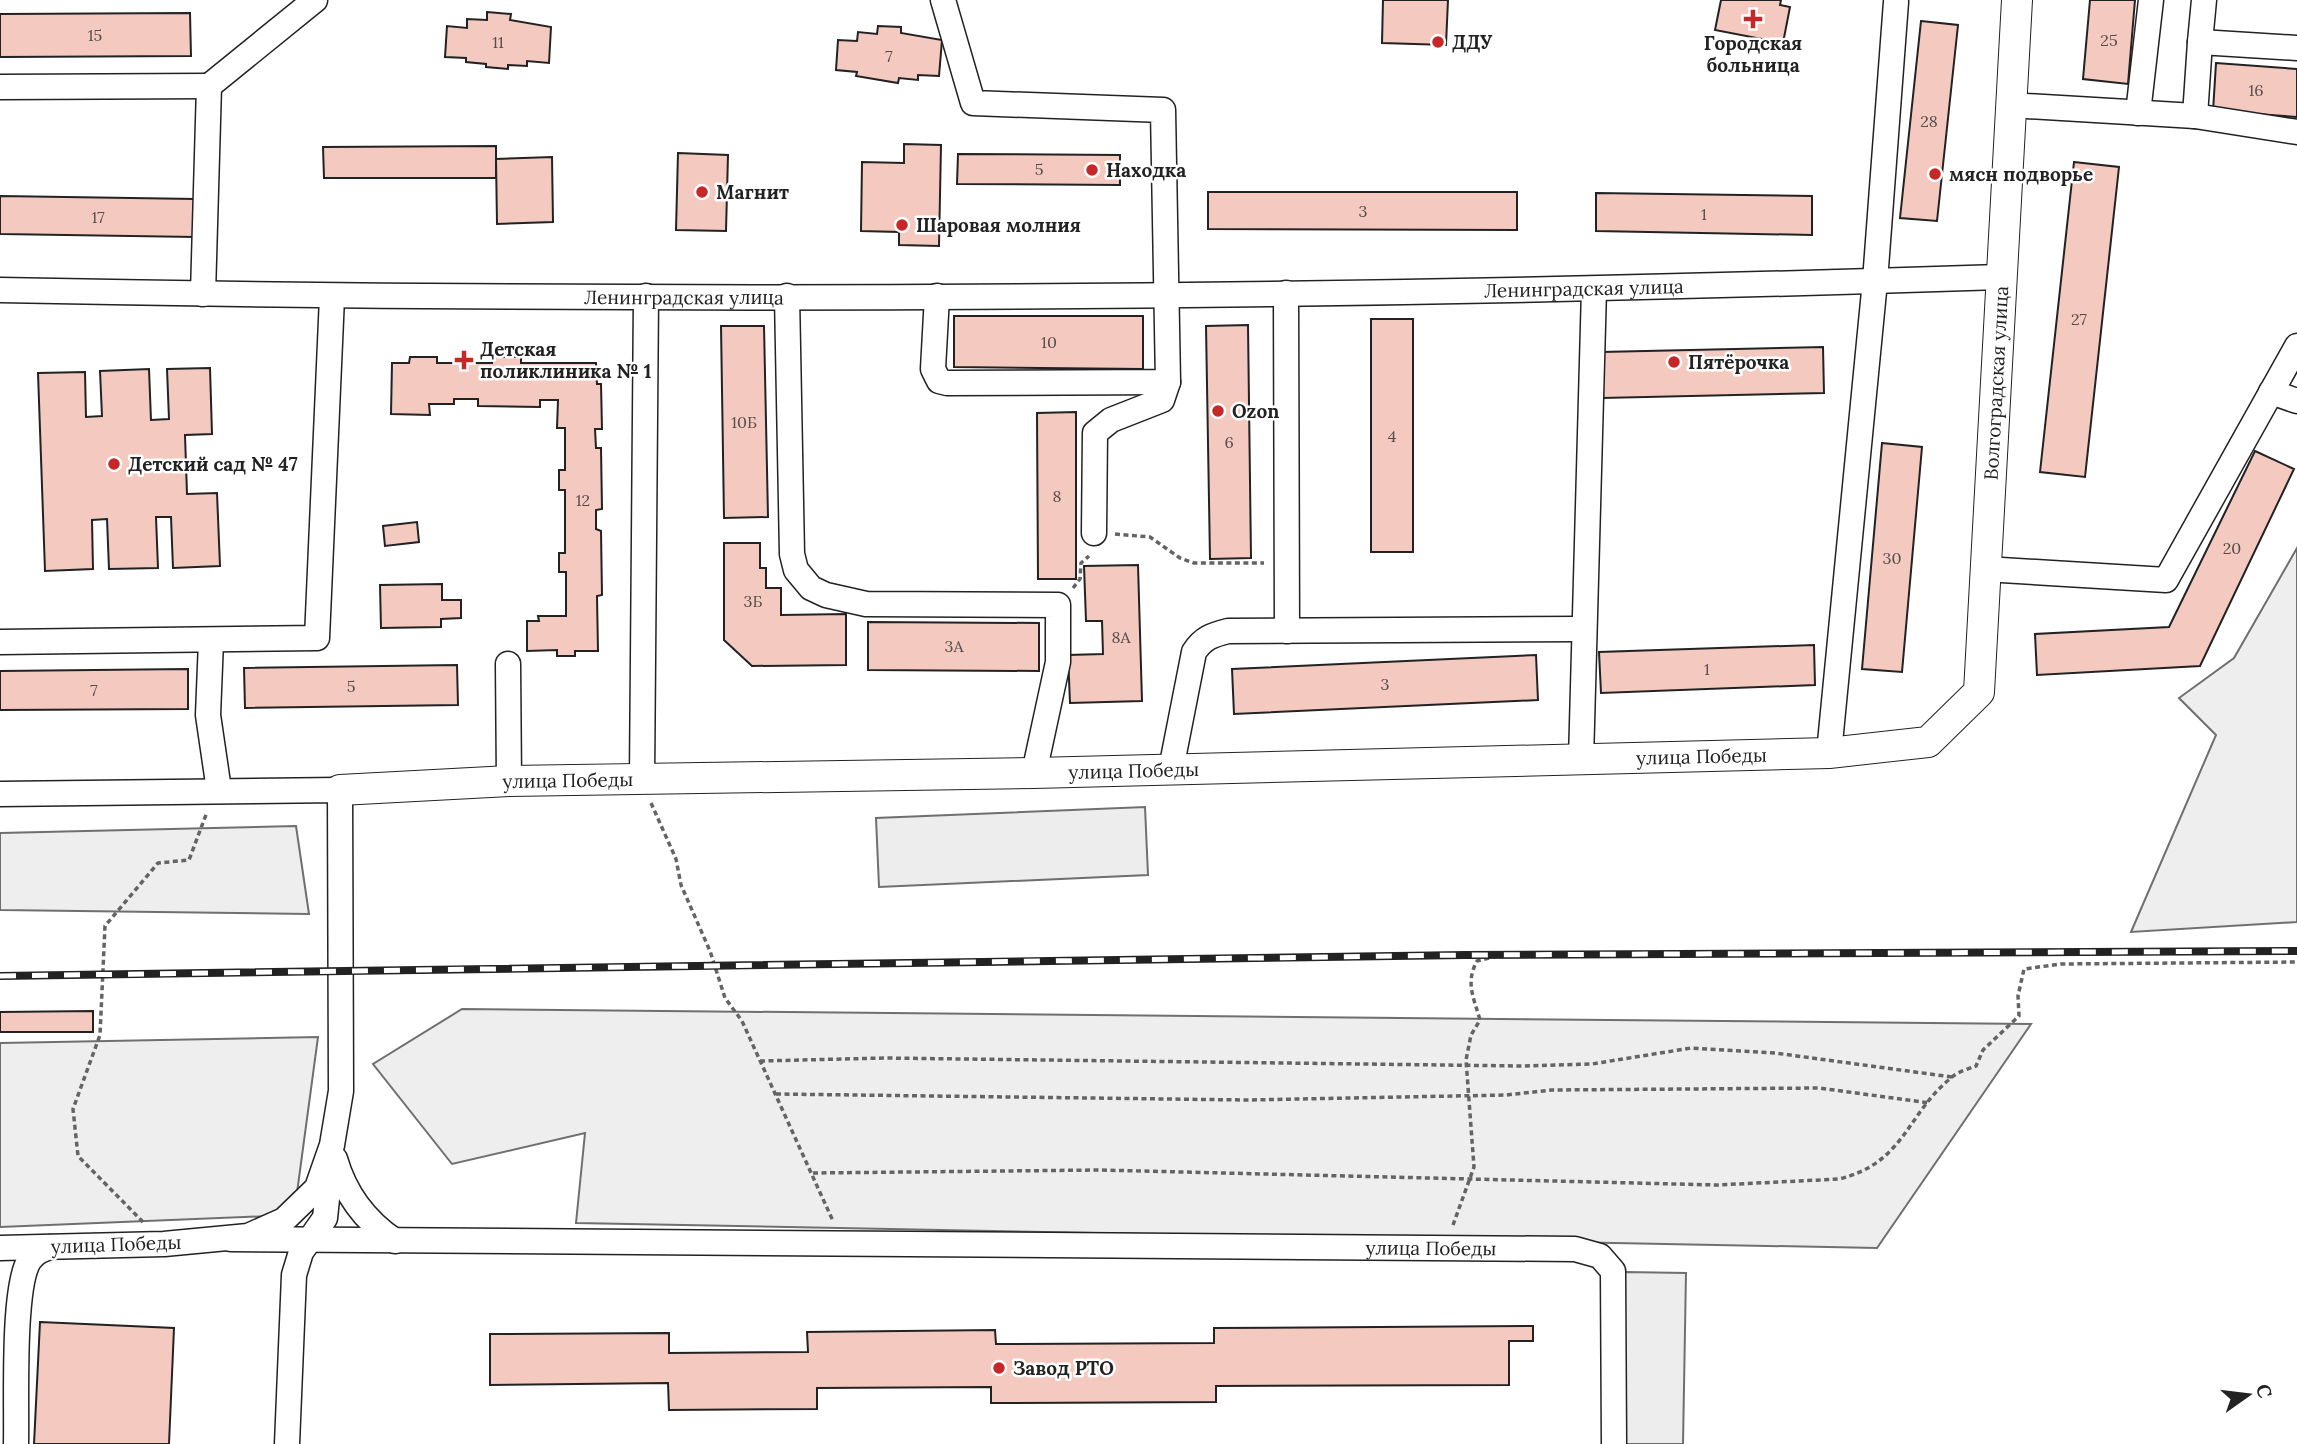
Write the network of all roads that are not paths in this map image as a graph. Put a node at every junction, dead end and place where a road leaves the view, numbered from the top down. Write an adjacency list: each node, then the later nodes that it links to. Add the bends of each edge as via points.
1 (315, 0): 9 (street)
2 (943, 0): 21 (street, via 973,103 1163,110)
3 (2017, 0): 11 (main road, Волгоградская улица)
4 (2151, 0): 12 (street)
5 (2204, 0): 7 (street)
6 (1896, 2): 16 (street)
7 (2200, 42): 8 (street); 13 (street)
8 (2297, 48)
9 (209, 86): 10 (street); 20 (street)
10 (0, 88)
11 (2010, 106): 12 (street); 15 (main road, Волгоградская улица)
12 (2138, 113): 13 (street)
13 (2195, 116): 14 (street)
14 (2297, 132)
15 (2000, 277): 16 (street, Ленинградская улица); 31 (main road, Волгоградская улица)
16 (1875, 281): 17 (street, Ленинградская улица); 38 (street)
17 (1594, 289): 19 (street, Ленинградская улица); 32 (street)
18 (0, 290): 20 (street, Ленинградская улица)
19 (1286, 293): 21 (street, Ленинградская улица); 33 (street)
20 (202, 294): 25 (street, Ленинградская улица)
21 (1167, 295): 24 (street, Ленинградская улица); 27 (street)
22 (646, 296): 23 (street, Ленинградская улица); 25 (street, Ленинградская улица); 42 (street)
23 (787, 296): 24 (street, Ленинградская улица); 41 (street, via 796,570 804,582 826,596 866,604 1058,605 1058,662)
24 (937, 296): 27 (street, via 933,369 939,381)
25 (331, 297): 34 (street, via 317,638)
26 (2297, 346): 28 (street)
27 (1168, 383): 30 (street, via 1162,400 1111,420 1095,433)
28 (2271, 392): 29 (street); 31 (street, via 2166,580)
29 (2297, 401)
30 (1094, 533)
31 (1985, 569): 37 (main road, Волгоградская улица, via 1979,692)
32 (1584, 629): 33 (street); 39 (street)
33 (1287, 631): 40 (street, via 1228,631 1201,642 1187,672)
34 (211, 641): 35 (street); 44 (street, via 208,715)
35 (0, 642)
36 (508, 664): 43 (street)
37 (1928, 742): 38 (main road, улица Победы)
38 (1829, 753): 39 (main road, улица Победы)
39 (1581, 760): 40 (main road, улица Победы)
40 (1171, 769): 41 (main road, улица Победы)
41 (1034, 773): 42 (main road, улица Победы)
42 (648, 779): 43 (main road, улица Победы)
43 (509, 781): 45 (main road, улица Победы)
44 (219, 790): 45 (street, улица Победы); 46 (street, улица Победы)
45 (340, 790): 47 (street, улица Победы, via 342,1064)
46 (0, 794)
47 (332, 1144): 48 (street, улица Победы, via 323,1176 298,1209 261,1232); 49 (street, via 328,1207); 50 (street, улица Победы, via 349,1194)
48 (231, 1238): 49 (street, улица Победы); 51 (street, улица Победы)
49 (309, 1240): 50 (street, улица Победы); 57 (street, via 294,1275)
50 (395, 1241): 58 (street, улица Победы, via 1575,1249 1600,1256 1613,1271)
51 (51, 1247): 52 (street, улица Победы); 54 (street, via 28,1262)
52 (0, 1248)
53 (0, 1256): 54 (street)
54 (23, 1284): 55 (street)
55 (9, 1346): 56 (street)
56 (16, 1444)
57 (287, 1444)
58 (1614, 1444)

